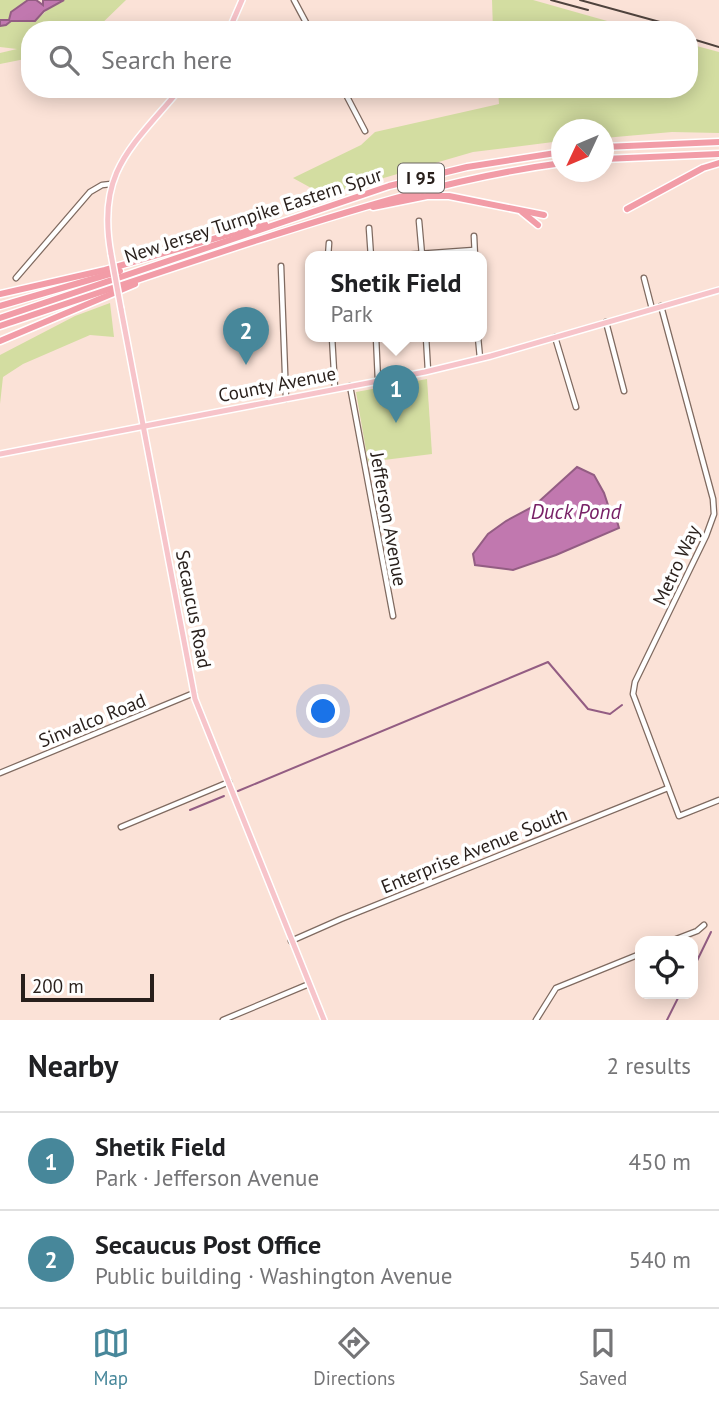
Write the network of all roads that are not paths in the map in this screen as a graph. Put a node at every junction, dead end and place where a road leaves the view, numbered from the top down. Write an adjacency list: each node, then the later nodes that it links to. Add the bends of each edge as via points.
1 (242, 0): 3 (main road)
2 (294, 0): 4 (street)
3 (233, 21)
4 (305, 21)
5 (172, 98): 15 (main road, Secaucus Road, via 125,154)
6 (348, 98): 7 (street)
7 (365, 131)
8 (719, 142): 9 (highway)
9 (614, 147)
10 (551, 154): 20 (highway, New Jersey Turnpike Eastern Spur / I 95, via 428,176)
11 (719, 154): 12 (highway)
12 (614, 159)
13 (719, 163): 17 (highway)
14 (551, 165): 18 (highway, New Jersey Turnpike Eastern Spur / I 95, via 442,185)
15 (111, 184): 34 (street, via 90,192); 58 (main road, Secaucus Road, bridge, via 106,218)
16 (517, 209): 18 (highway, via 443,196); 19 (highway); 22 (highway)
17 (627, 209)
18 (344, 213): 33 (highway, New Jersey Turnpike Eastern Spur / I 95)
19 (544, 215)
20 (285, 220): 31 (highway, New Jersey Turnpike Eastern Spur / I 95); 37 (highway)
21 (419, 221): 29 (street)
22 (538, 225)
23 (369, 228): 28 (street)
24 (474, 236): 26 (street)
25 (329, 243): 27 (street)
26 (474, 250): 30 (street)
27 (328, 251)
28 (371, 251)
29 (422, 251)
30 (465, 251)
31 (169, 259): 38 (highway); 41 (highway, New Jersey Turnpike Eastern Spur / I 95)
32 (281, 266): 56 (street)
33 (152, 274): 43 (highway, New Jersey Turnpike Eastern Spur / I 95); 45 (highway)
34 (16, 278)
35 (644, 278): 40 (street)
36 (719, 290): 39 (main road, County Avenue)
37 (0, 295)
38 (0, 306)
39 (661, 306): 40 (main road, County Avenue); 64 (street, Metro Way, via 715,514 632,687)
40 (652, 309): 42 (main road, County Avenue)
41 (0, 318)
42 (606, 321): 44 (main road, County Avenue); 55 (street)
43 (0, 326)
44 (555, 337): 50 (main road, County Avenue); 57 (street)
45 (0, 341)
46 (332, 342): 54 (street)
47 (376, 342): 52 (street)
48 (426, 342): 51 (street)
49 (478, 342): 50 (street)
50 (480, 358): 51 (main road, County Avenue)
51 (428, 371): 52 (main road, County Avenue)
52 (379, 381): 53 (main road, County Avenue)
53 (351, 386): 54 (main road, County Avenue); 60 (street, Jefferson Avenue)
54 (335, 389): 56 (main road, County Avenue)
55 (624, 391)
56 (286, 399): 58 (main road, County Avenue)
57 (576, 407)
58 (143, 426): 59 (main road, County Avenue); 61 (main road, Secaucus Road)
59 (0, 454)
60 (393, 616)
61 (194, 693): 62 (street, Sinvalco Road); 63 (main road, Secaucus Road)
62 (0, 773)
63 (229, 782): 66 (street); 69 (main road, Secaucus Road)
64 (668, 788): 65 (street, Metro Way, via 679,816); 69 (street, Enterprise Avenue South)
65 (719, 800)
66 (121, 827)
67 (704, 925): 68 (street)
68 (684, 936)
69 (291, 941): 71 (main road, Secaucus Road)
70 (635, 956): 74 (street, via 556,988)
71 (309, 984): 72 (street); 73 (main road, Secaucus Road)
72 (223, 1020)
73 (324, 1020)
74 (536, 1020)

